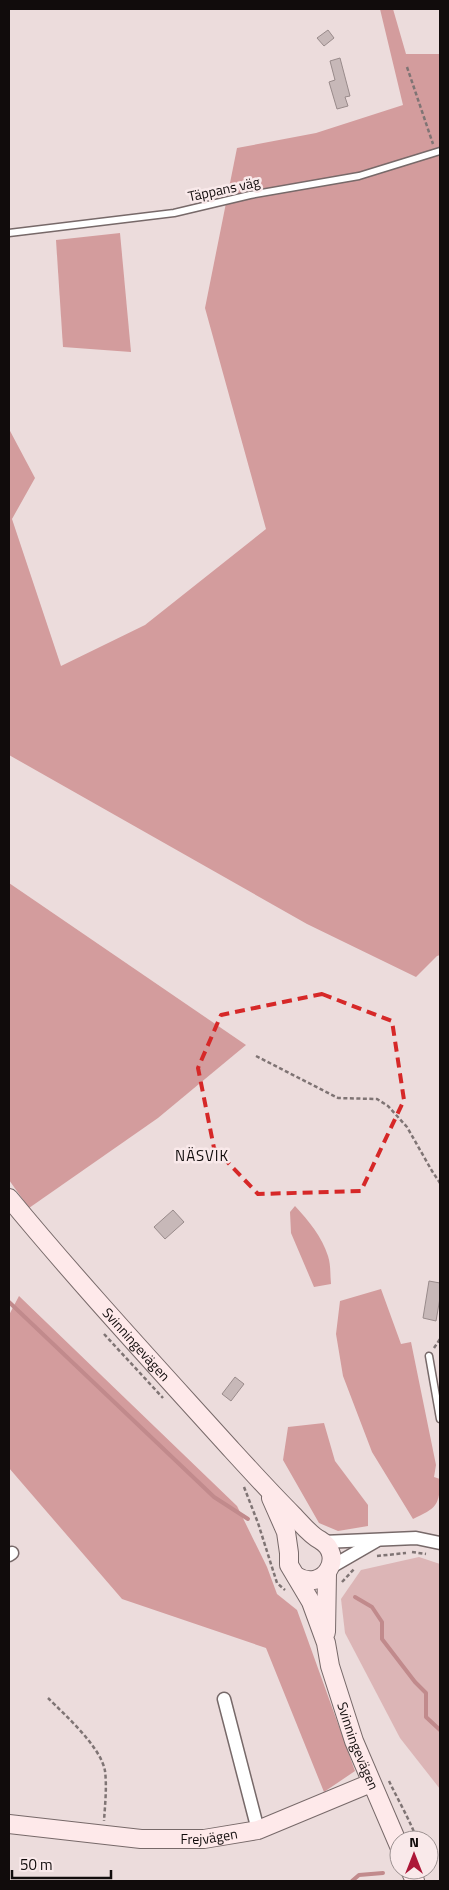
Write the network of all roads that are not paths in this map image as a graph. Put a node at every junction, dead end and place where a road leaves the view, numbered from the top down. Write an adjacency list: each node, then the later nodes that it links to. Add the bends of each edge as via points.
1 (438, 152): 2 (lane, Täppans väg, via 359,176 250,195 174,213)
2 (9, 233)
3 (9, 1198): 6 (main road, Svinningevägen, via 62,1263)
4 (429, 1356): 5 (lane)
5 (440, 1419)
6 (267, 1489): 7 (main road, Svinningevägen); 10 (main road, Svinningevägen, via 286,1532)
7 (320, 1540): 8 (street); 10 (main road, via 302,1539); 11 (main road, Svinningevägen, via 331,1553)
8 (378, 1540): 9 (street, via 416,1538); 11 (street)
9 (440, 1543)
10 (289, 1553): 12 (main road, Svinningevägen, via 289,1565)
11 (329, 1570): 12 (main road, via 315,1580); 13 (main road, Svinningevägen)
12 (296, 1576): 13 (main road, Svinningevägen, via 311,1602)
13 (326, 1643): 15 (main road, Svinningevägen, via 354,1741)
14 (224, 1699): 17 (street)
15 (378, 1778): 17 (main road, Frejvägen); 18 (main road, Svinningevägen)
16 (9, 1824): 17 (main road, Frejvägen, via 141,1839 204,1839)
17 (258, 1830)
18 (394, 1830)

